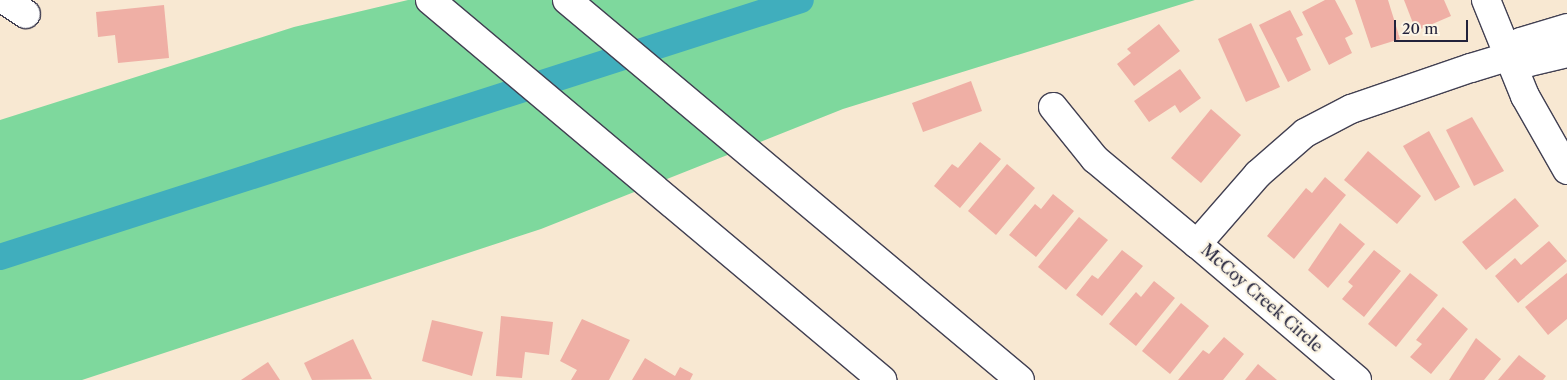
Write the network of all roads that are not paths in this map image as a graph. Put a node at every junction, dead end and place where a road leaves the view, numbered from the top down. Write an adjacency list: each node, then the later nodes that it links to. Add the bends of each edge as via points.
1 (430, 0): 10 (main road)
2 (1486, 0): 6 (main road)
3 (570, 2): 11 (main road)
4 (1567, 28): 6 (main road, via 1521,42)
5 (1567, 52): 6 (main road, via 1529,62)
6 (1508, 57): 8 (main road, via 1552,149); 9 (main road, McCoy Creek Circle, via 1351,109 1305,133 1258,174)
7 (1053, 107): 9 (main road, via 1095,159)
8 (1567, 170)
9 (1196, 244): 12 (main road, McCoy Creek Circle)
10 (882, 380)
11 (1020, 380)
12 (1357, 380)

